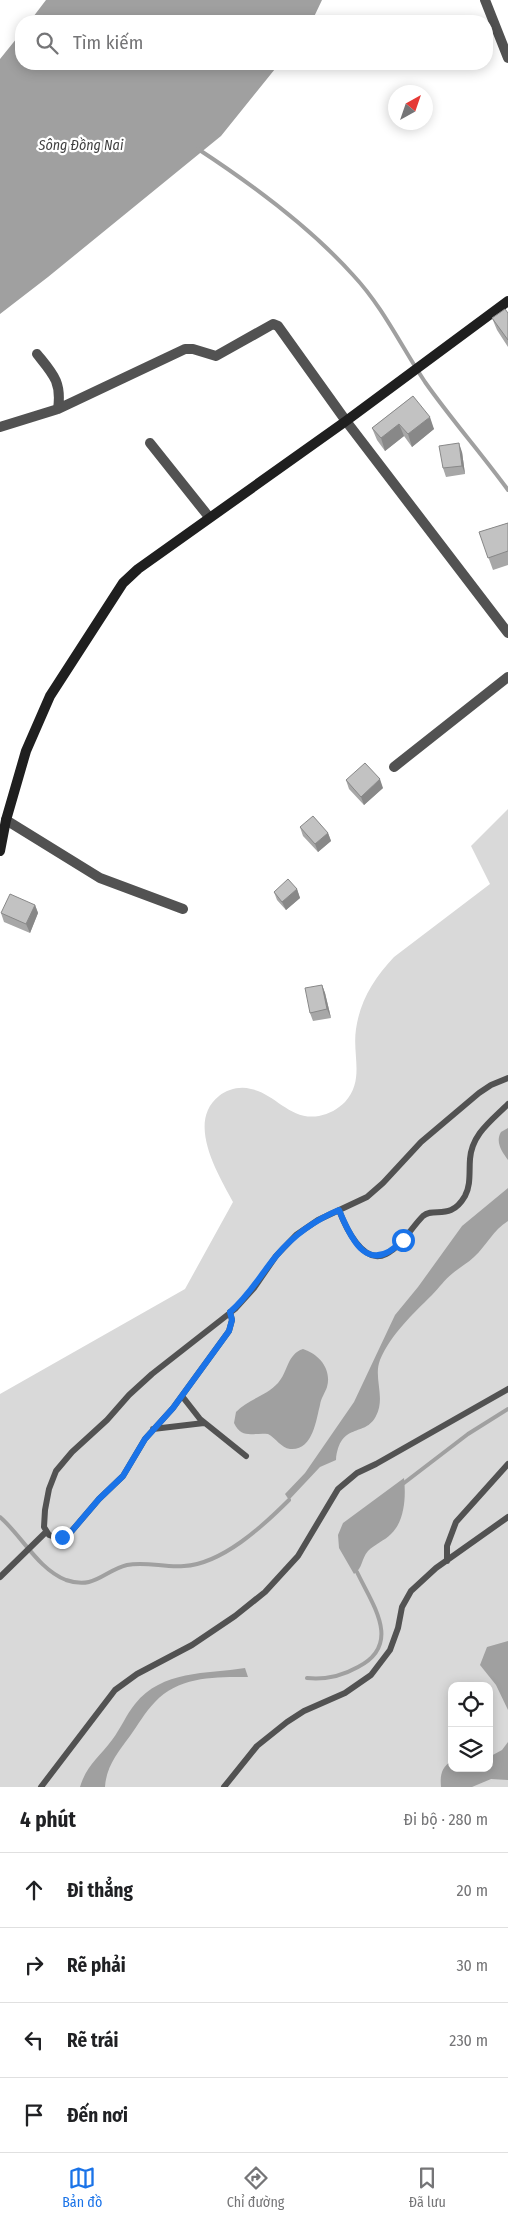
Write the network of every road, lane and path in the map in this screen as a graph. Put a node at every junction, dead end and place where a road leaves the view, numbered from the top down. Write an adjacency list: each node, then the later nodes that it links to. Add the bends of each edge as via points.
1 (485, 0): 2 (street)
2 (491, 15)
3 (493, 20): 4 (street)
4 (508, 58)
5 (508, 301): 8 (street)
6 (36, 354): 7 (street, via 59,385)
7 (58, 409): 8 (street, via 185,349 216,356 273,324 278,326); 9 (street)
8 (346, 421): 11 (street); 12 (street)
9 (0, 428)
10 (150, 443): 11 (street)
11 (209, 517): 15 (street, via 138,569 118,590 50,696 26,751)
12 (508, 633)
13 (508, 677): 14 (street)
14 (394, 767)
15 (6, 820): 16 (street); 17 (street, via 100,878)
16 (0, 851)
17 (184, 909)
18 (508, 1078): 20 (lane, via 479,1093 420,1142 376,1190)
19 (508, 1104): 20 (lane, via 484,1127 474,1142 468,1188 460,1202 449,1212 425,1215 386,1254 375,1256 364,1250 347,1228)
20 (339, 1210): 21 (lane, via 307,1227 286,1245 254,1288)
21 (230, 1312): 23 (lane, via 229,1331); 29 (lane, via 140,1384 65,1460 48,1489 44,1516)
22 (508, 1389): 32 (lane, via 345,1482 332,1497 298,1556 277,1581 235,1616 192,1645 120,1686)
23 (182, 1396): 24 (lane); 25 (lane)
24 (204, 1423): 25 (lane); 26 (lane)
25 (153, 1429): 29 (lane, via 123,1476 70,1533 58,1538)
26 (246, 1456)
27 (508, 1464): 30 (lane, via 456,1522)
28 (508, 1517): 30 (lane)
29 (46, 1532): 31 (lane)
30 (447, 1560): 33 (lane, via 405,1599 394,1640 378,1667 345,1693 287,1722 257,1746)
31 (0, 1577)
32 (41, 1787)
33 (224, 1787)

